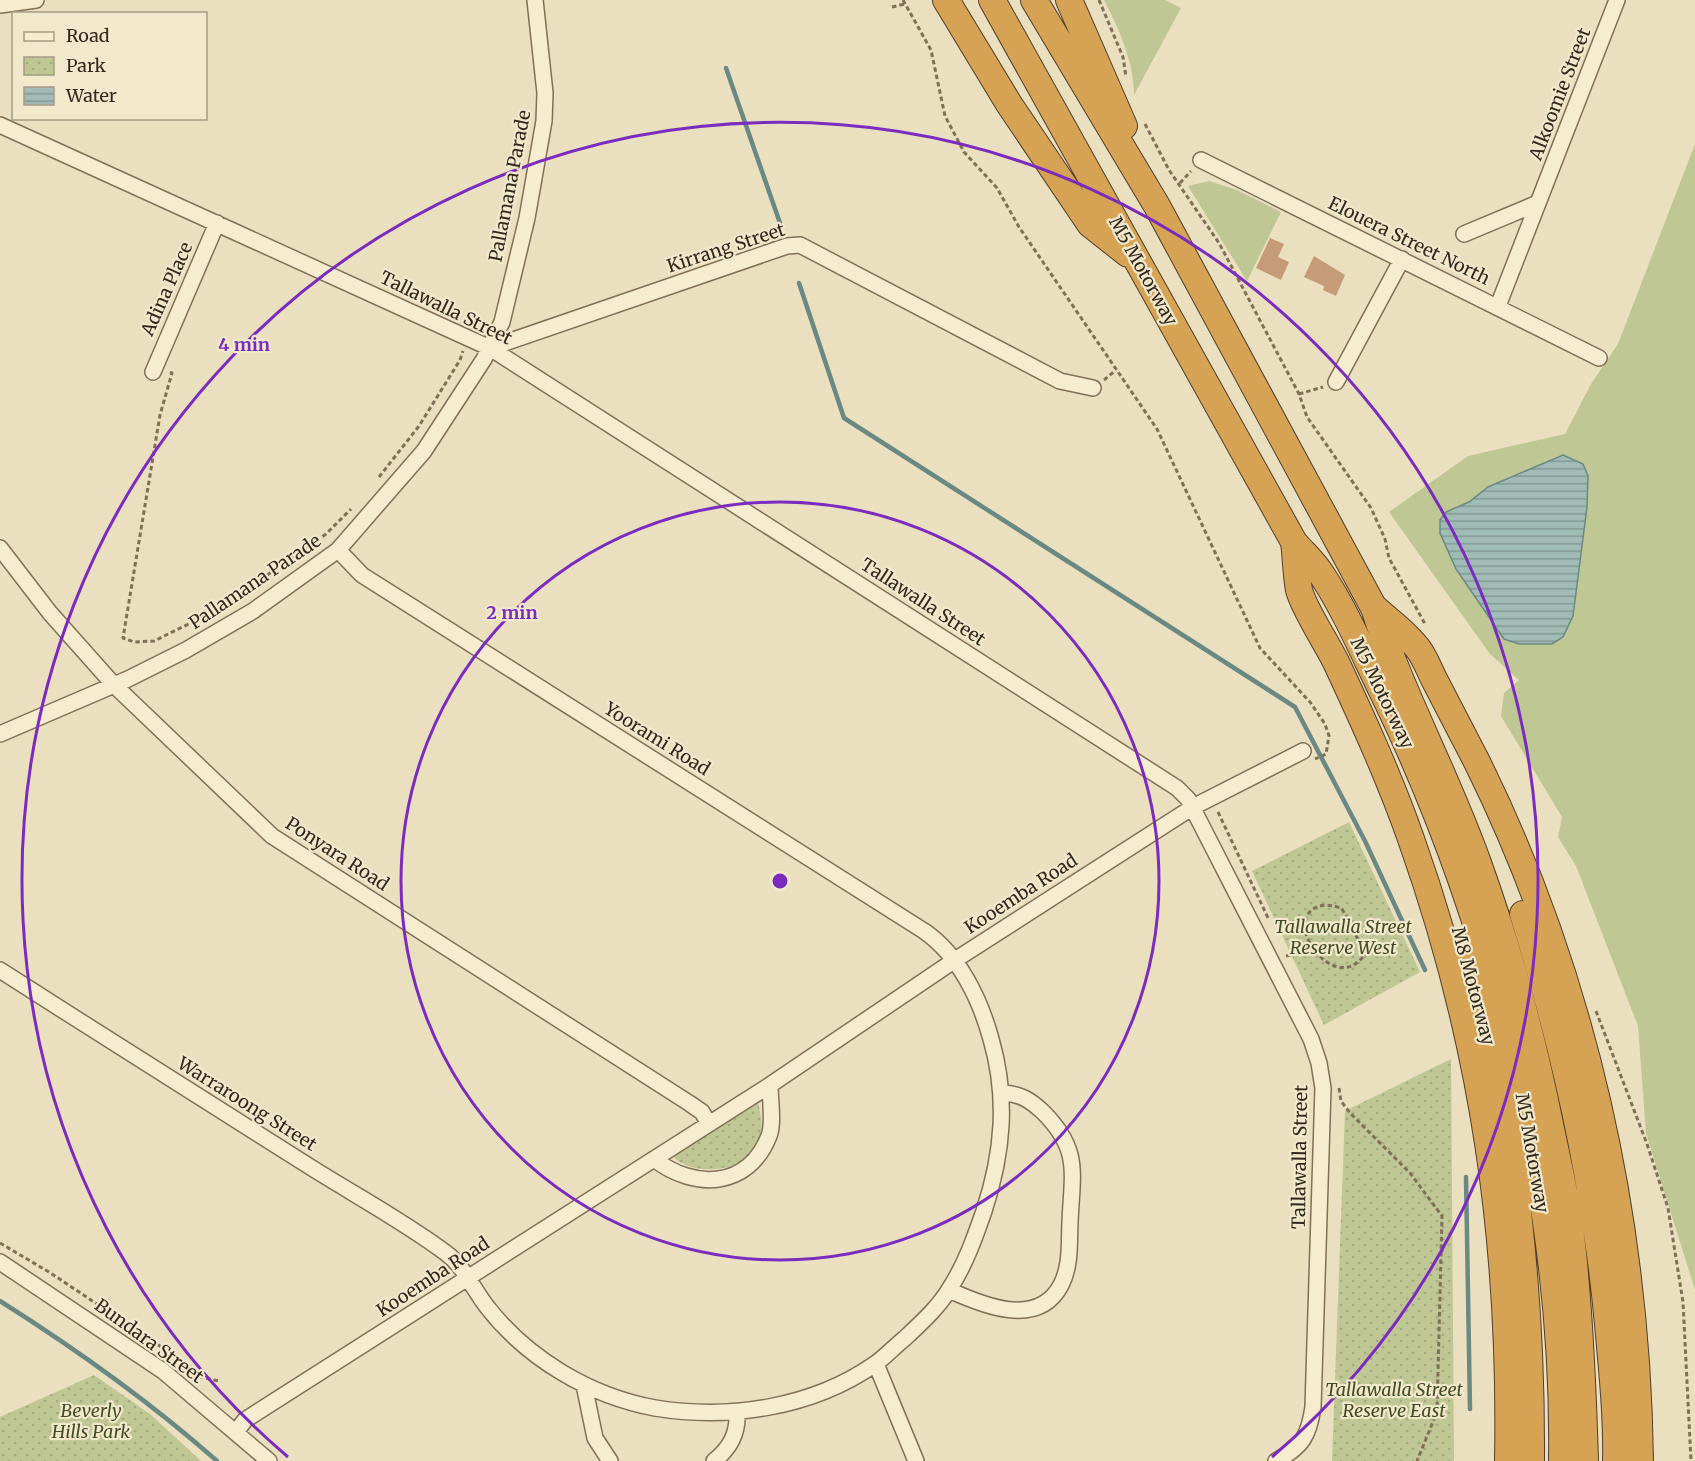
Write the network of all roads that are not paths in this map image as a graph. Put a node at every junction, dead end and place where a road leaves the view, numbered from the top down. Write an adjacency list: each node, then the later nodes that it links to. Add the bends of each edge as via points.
1 (36, 0): 8 (street)
2 (535, 0): 18 (street, Pallamana Parade, via 545,93 544,121 527,218 502,322)
3 (946, 0): 16 (highway, via 1009,104 1090,224)
4 (992, 0): 16 (highway, M5 Motorway)
5 (1034, 0): 12 (highway, M5 Motorway)
6 (1068, 0): 12 (highway)
7 (1617, 0): 11 (street, Alkoomie Street)
8 (0, 5)
9 (0, 124): 13 (street, Tallawalla Street)
10 (1201, 160): 15 (street, Elouera Street North)
11 (1538, 203): 14 (street); 17 (street, Alkoomie Street)
12 (1157, 206): 26 (highway, M5 Motorway)
13 (217, 223): 18 (street, Tallawalla Street); 20 (street, Adina Place)
14 (1464, 234)
15 (1402, 259): 17 (street, Elouera Street North); 21 (street)
16 (1138, 262): 23 (highway, M5 Motorway)
17 (1498, 306): 19 (street, Elouera Street North)
18 (490, 348): 22 (street, Kirrang Street, via 787,246 800,245 1060,381); 25 (street, Pallamana Parade, via 424,451); 30 (street, Tallawalla Street, via 1178,788)
19 (1599, 358)
20 (154, 369)
21 (1336, 382)
22 (1093, 388)
23 (1294, 542): 49 (highway, via 1300,591 1388,779 1426,883 1453,972 1475,1066 1494,1175 1508,1334); 50 (highway, M8 Motorway, via 1309,585 1403,774 1448,894 1470,968 1502,1101 1522,1245 1529,1334); 51 (highway, M5 Motorway, via 1322,574 1423,781 1450,850 1504,1021 1547,1240 1556,1327)
24 (0, 548): 27 (street, Ponyara Road, via 50,613)
25 (338, 550): 27 (street, Pallamana Parade, via 253,611 186,651); 31 (street, Yoorami Road, via 362,575 924,931)
26 (1374, 608): 52 (highway, M5 Motorway, via 1390,659 1478,863 1533,1043 1573,1251); 53 (highway, via 1407,651 1467,774 1523,912 1554,1016 1589,1175 1602,1257); 54 (highway, via 1416,646 1491,792 1541,913 1571,1005 1614,1181 1627,1265 1637,1364)
27 (114, 685): 28 (street, Pallamana Parade); 35 (street, Ponyara Road, via 272,836 689,1103 702,1112)
28 (0, 734)
29 (1303, 750): 30 (street, Kooemba Road)
30 (1193, 807): 31 (street, Kooemba Road); 48 (street, Tallawalla Street, via 1320,1063 1322,1118 1313,1407 1305,1438 1295,1450)
31 (955, 960): 33 (street, Kooemba Road); 34 (street, Yoorami Road, via 985,1017)
32 (0, 970): 38 (street, Warraroong Street, via 449,1255)
33 (770, 1085): 35 (street, Kooemba Road); 36 (street, via 770,1134 754,1164 732,1176 699,1179 671,1172)
34 (1003, 1093): 39 (street, Yoorami Road, via 996,1174 969,1250); 39 (street, via 1020,1094 1035,1105 1067,1141 1073,1161 1069,1260 1061,1286 1043,1304 1023,1310 1004,1311)
35 (709, 1124): 36 (street, Kooemba Road)
36 (654, 1159): 38 (street, Kooemba Road)
37 (0, 1262): 43 (street, Bundara Street, via 162,1371)
38 (466, 1278): 41 (street, Warraroong Street, via 506,1329 529,1350); 43 (street, Kooemba Road, via 245,1420)
39 (949, 1290): 40 (street, Yoorami Road, via 918,1327)
40 (876, 1364): 42 (street, Warraroong Street, via 815,1393); 47 (street)
41 (585, 1385): 42 (street, Warraroong Street, via 653,1407); 45 (street, via 595,1438)
42 (736, 1413): 46 (street, via 738,1428 727,1450)
43 (236, 1432): 44 (street, Bundara Street)
44 (269, 1461)
45 (610, 1461)
46 (714, 1461)
47 (916, 1461)
48 (1276, 1461)
49 (1508, 1461)
50 (1531, 1461)
51 (1562, 1461)
52 (1585, 1461)
53 (1616, 1461)
54 (1640, 1461)

